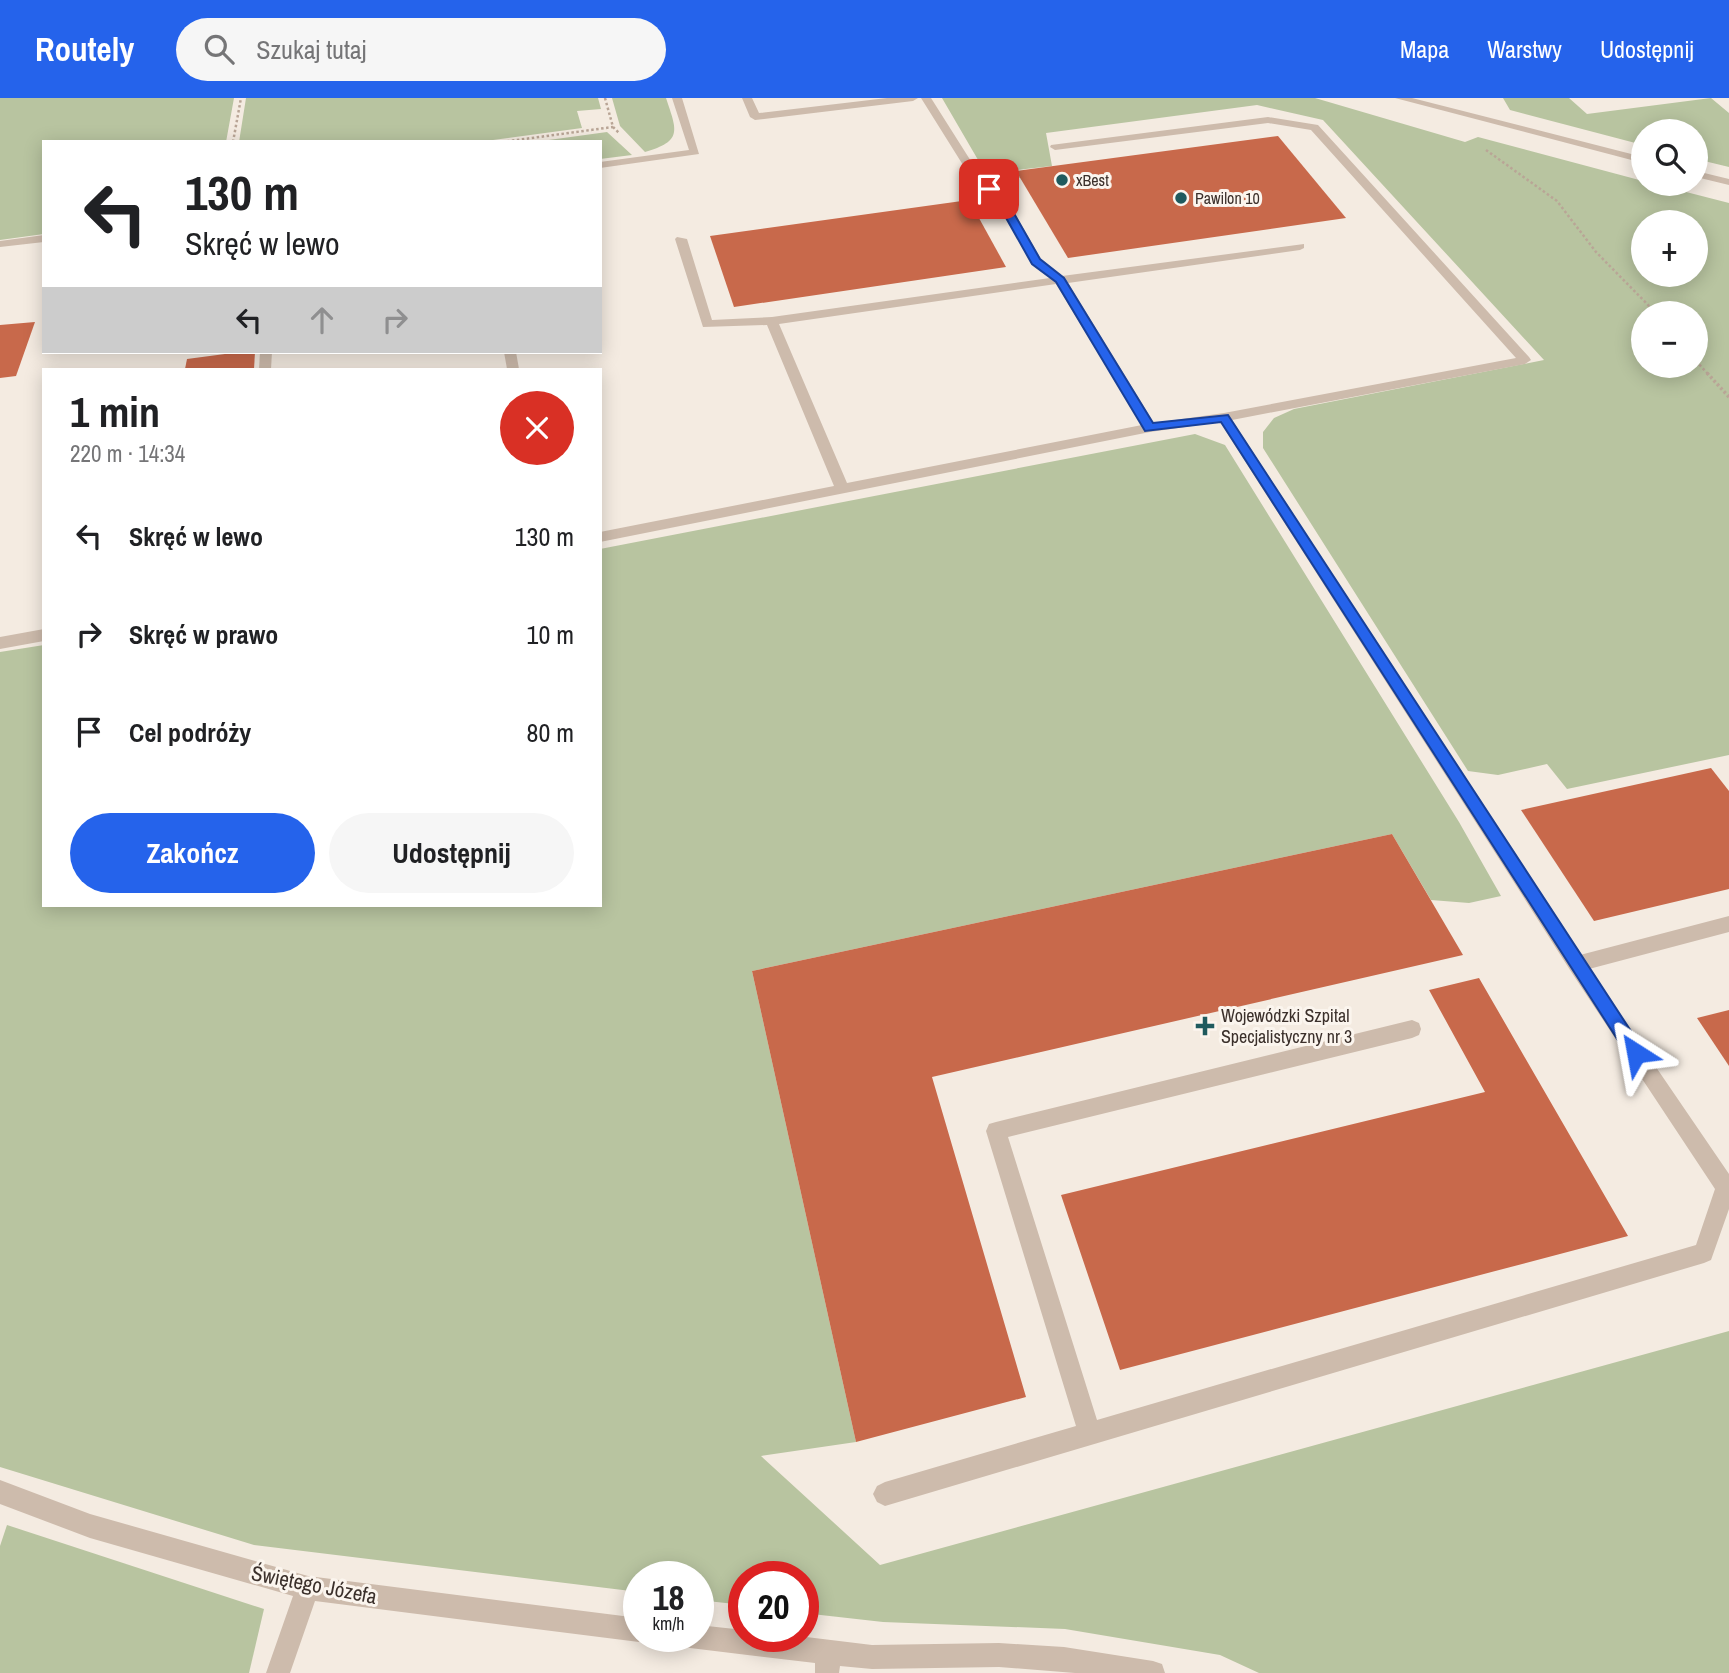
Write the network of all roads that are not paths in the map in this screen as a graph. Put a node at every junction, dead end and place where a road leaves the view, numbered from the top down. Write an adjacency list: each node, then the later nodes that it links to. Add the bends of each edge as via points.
1 (677, 98): 10 (street, via 695,152)
2 (747, 98): 3 (street, via 755,117)
3 (913, 98)
4 (926, 98): 17 (street, via 977,179 1000,198 1036,261)
5 (1400, 98): 7 (street)
6 (1414, 98): 7 (street)
7 (1429, 104): 9 (street)
8 (1055, 147): 19 (street, via 1268,120 1314,127 1525,360)
9 (1631, 157)
10 (602, 165)
11 (1708, 177): 12 (street)
12 (1729, 182)
13 (42, 238): 15 (street)
14 (681, 239): 18 (street, via 708,324)
15 (0, 244)
16 (1300, 246): 17 (street)
17 (1060, 280): 18 (street); 20 (street)
18 (772, 321): 21 (street)
19 (1224, 417): 20 (street); 26 (street)
20 (1150, 428): 21 (street)
21 (842, 489): 22 (street)
22 (602, 537)
23 (42, 635): 24 (street)
24 (0, 642)
25 (1729, 924): 26 (street)
26 (1576, 964): 28 (street, via 1726,1187 1704,1253)
27 (1412, 1029): 28 (street, via 996,1131)
28 (1090, 1436): 30 (street)
29 (0, 1492): 31 (street, Świętego Józefa, via 90,1525)
30 (885, 1494)
31 (308, 1588): 32 (street, Świętego Józefa); 35 (street)
32 (623, 1628)
33 (714, 1641): 34 (street)
34 (827, 1662): 36 (street, via 872,1657 1012,1656)
35 (278, 1673)
36 (1153, 1673)

